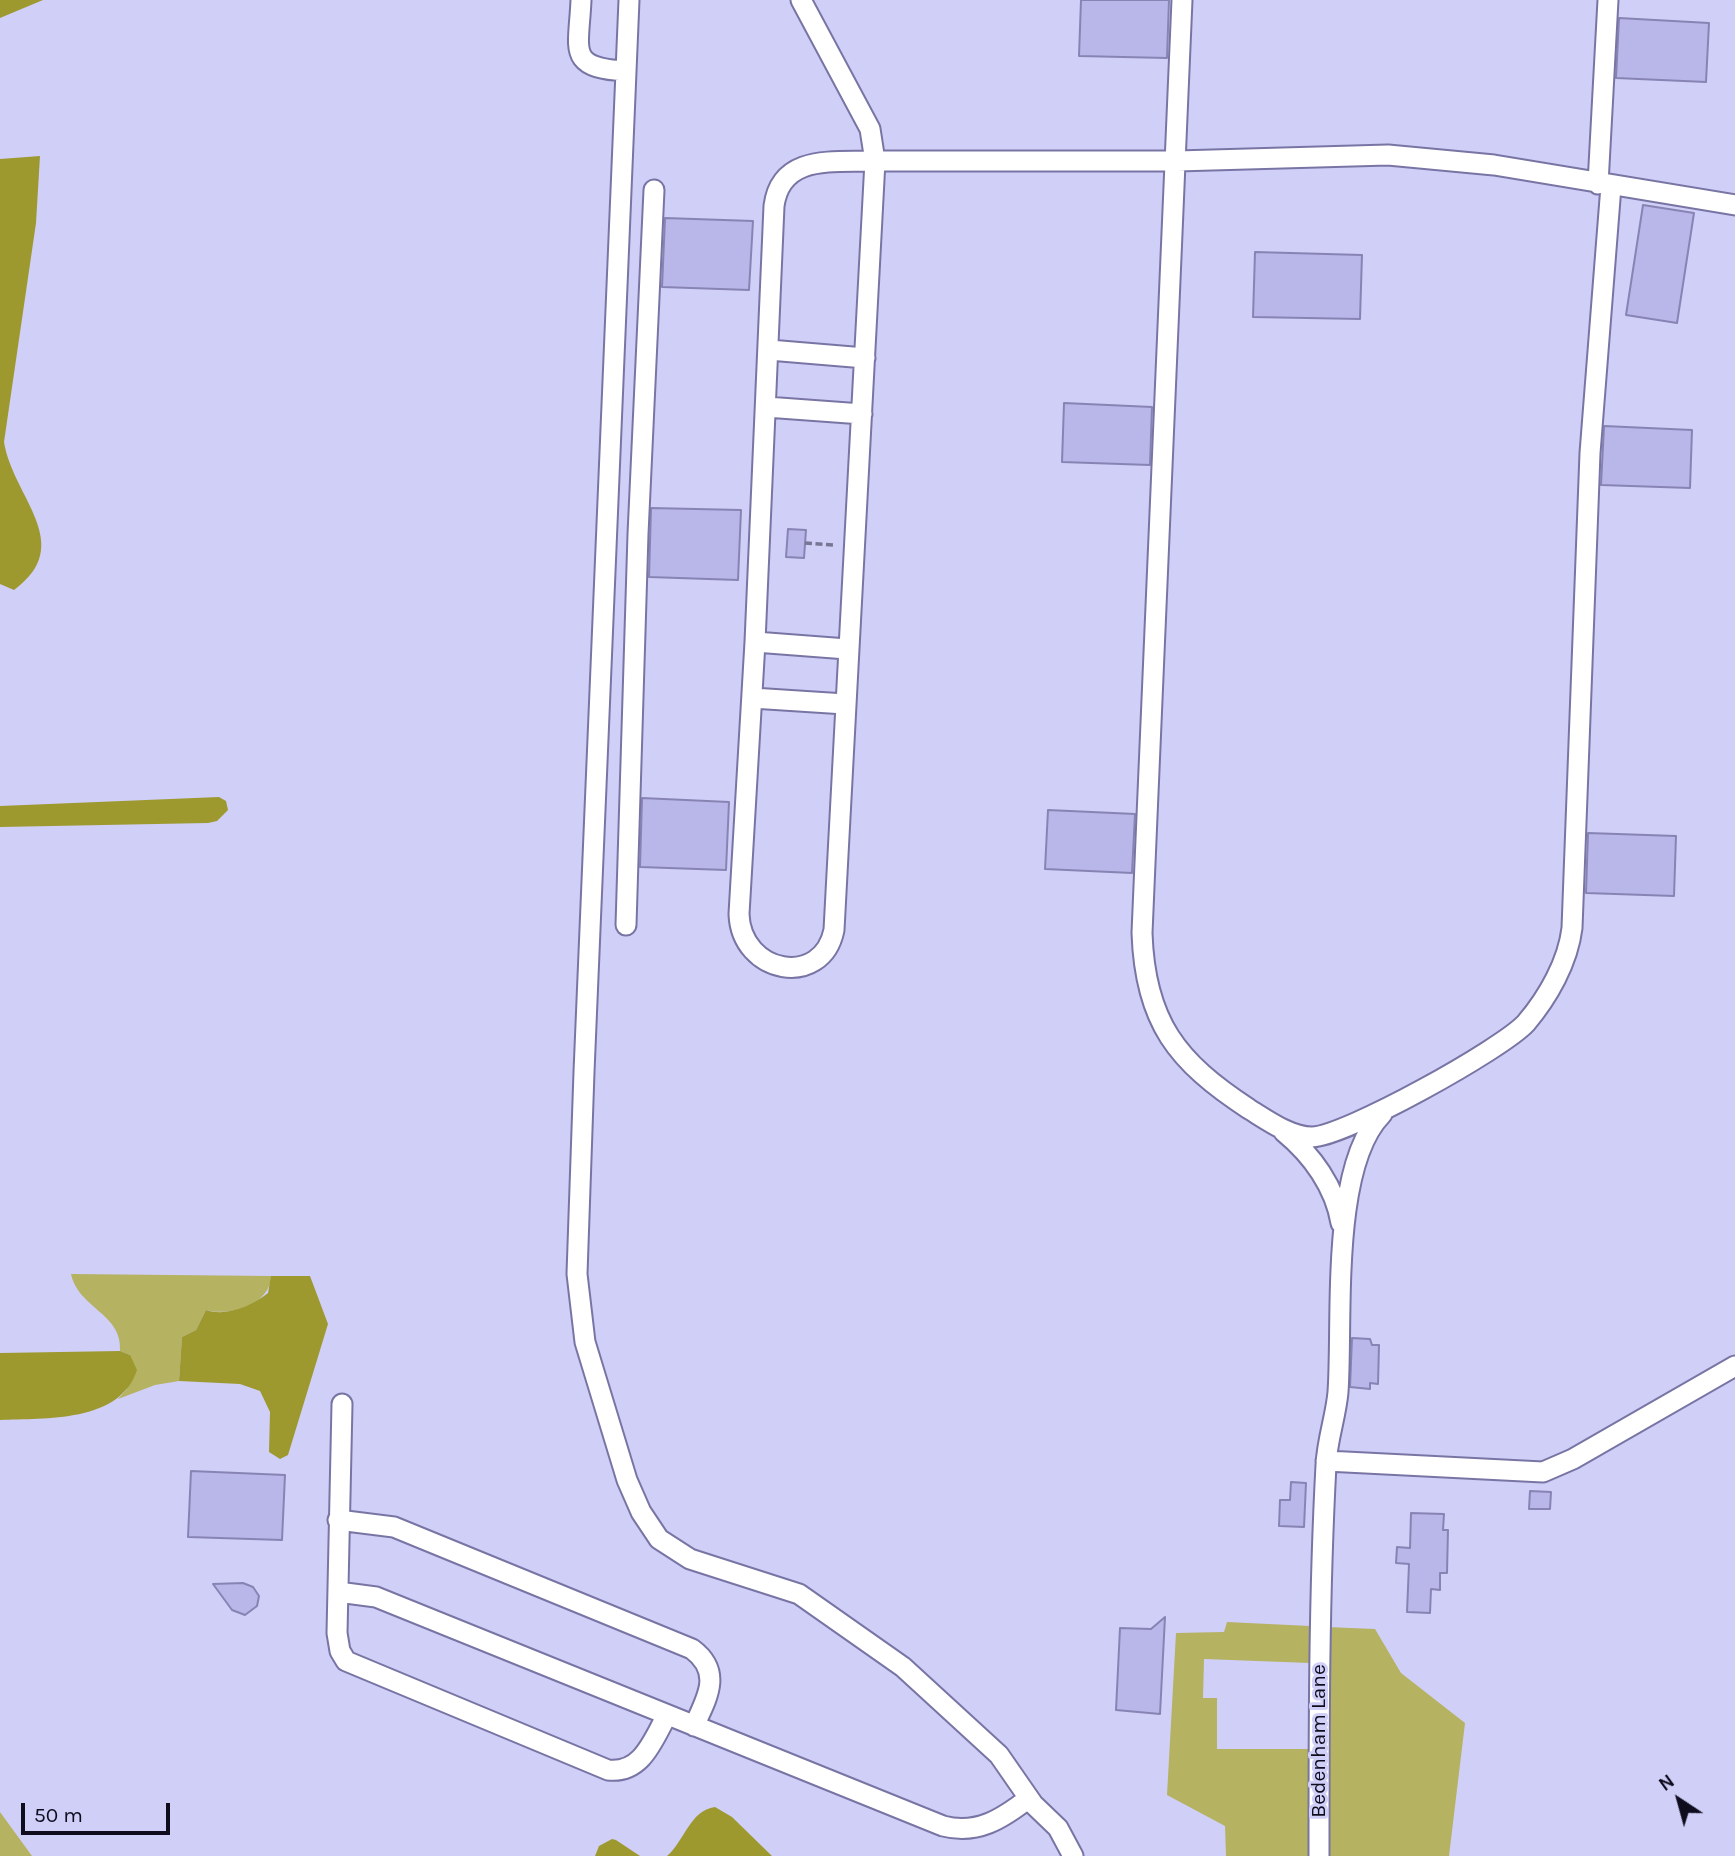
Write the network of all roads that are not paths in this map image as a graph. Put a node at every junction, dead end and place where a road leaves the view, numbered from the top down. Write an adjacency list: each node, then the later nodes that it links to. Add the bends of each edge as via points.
1 (581, 0): 6 (street, via 579,49 584,61 598,70)
2 (629, 0): 6 (street)
3 (801, 0): 8 (street, via 870,129)
4 (1182, 0): 7 (street)
5 (1608, 0): 9 (street)
6 (626, 71): 31 (street, via 578,1243 578,1292 586,1349 626,1480 660,1539 690,1559 788,1588 831,1613 947,1704 999,1755)
7 (1177, 160): 8 (street); 9 (street, via 1400,155 1494,165); 22 (street, via 1142,933 1145,976 1157,1017 1182,1056 1225,1093)
8 (875, 161): 12 (street, via 808,164 791,172 781,184 774,206); 13 (street)
9 (1604, 185): 11 (street); 21 (street, via 1569,944 1549,989 1520,1029)
10 (654, 190): 20 (street)
11 (1735, 205)
12 (769, 350): 13 (street); 14 (street)
13 (865, 358): 15 (street)
14 (766, 407): 15 (street); 16 (street)
15 (862, 414): 17 (street)
16 (755, 642): 17 (street); 18 (street)
17 (847, 649): 19 (street)
18 (752, 698): 19 (street); 19 (street, via 739,922 759,958 787,968 817,956 832,936)
19 (845, 704)
20 (626, 925)
21 (1390, 1107): 22 (street, via 1326,1135 1299,1135); 23 (street, via 1359,1152)
22 (1277, 1125): 23 (street, via 1303,1149 1329,1186)
23 (1344, 1241): 26 (street, Bedenham Lane, via 1338,1391)
24 (1735, 1366): 26 (street, via 1551,1470 1523,1473)
25 (342, 1404): 27 (street)
26 (1326, 1461): 33 (street, Bedenham Lane)
27 (338, 1520): 28 (street); 30 (street, via 394,1527 692,1648 708,1667 712,1682)
28 (338, 1592): 29 (street, via 376,1597); 29 (street, via 337,1640 350,1664 601,1768 620,1770 638,1762)
29 (667, 1715): 30 (street)
30 (694, 1726): 31 (street, via 951,1828 983,1827)
31 (1029, 1798): 32 (street, via 1058,1829)
32 (1073, 1856)
33 (1319, 1856)

